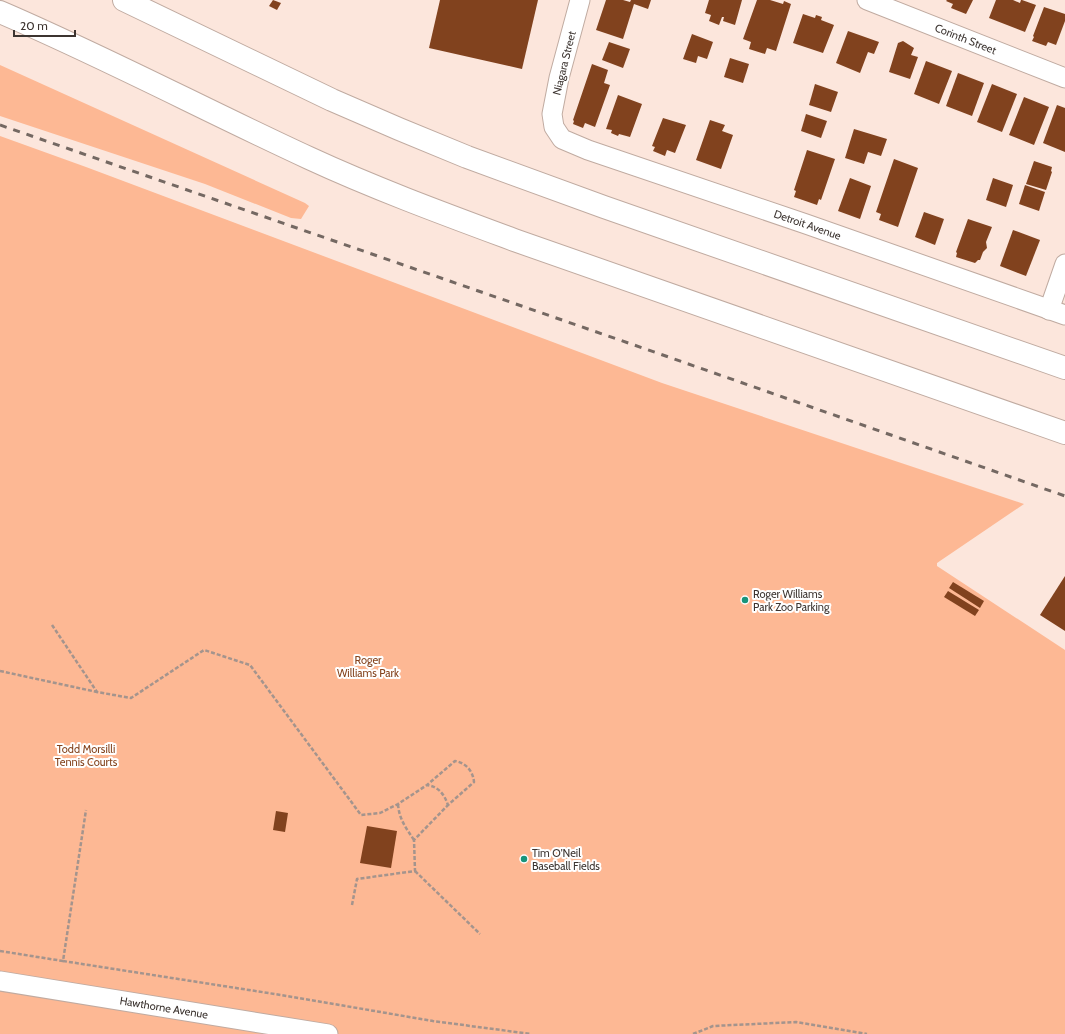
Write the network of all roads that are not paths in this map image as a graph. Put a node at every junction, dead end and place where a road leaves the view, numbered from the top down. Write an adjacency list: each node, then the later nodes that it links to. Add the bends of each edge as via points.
1 (124, 0): 9 (highway, via 332,100 467,157)
2 (580, 0): 6 (street, Niagara Street, via 559,78 552,114)
3 (867, 0): 5 (street, Corinth Street)
4 (0, 12): 10 (highway, via 310,159 440,213)
5 (1065, 78)
6 (554, 127): 8 (street, Detroit Avenue, via 562,139 588,150)
7 (1065, 264): 8 (street)
8 (1057, 313)
9 (1065, 368)
10 (1065, 433)
11 (0, 981): 12 (street, Hawthorne Avenue)
12 (328, 1034)

